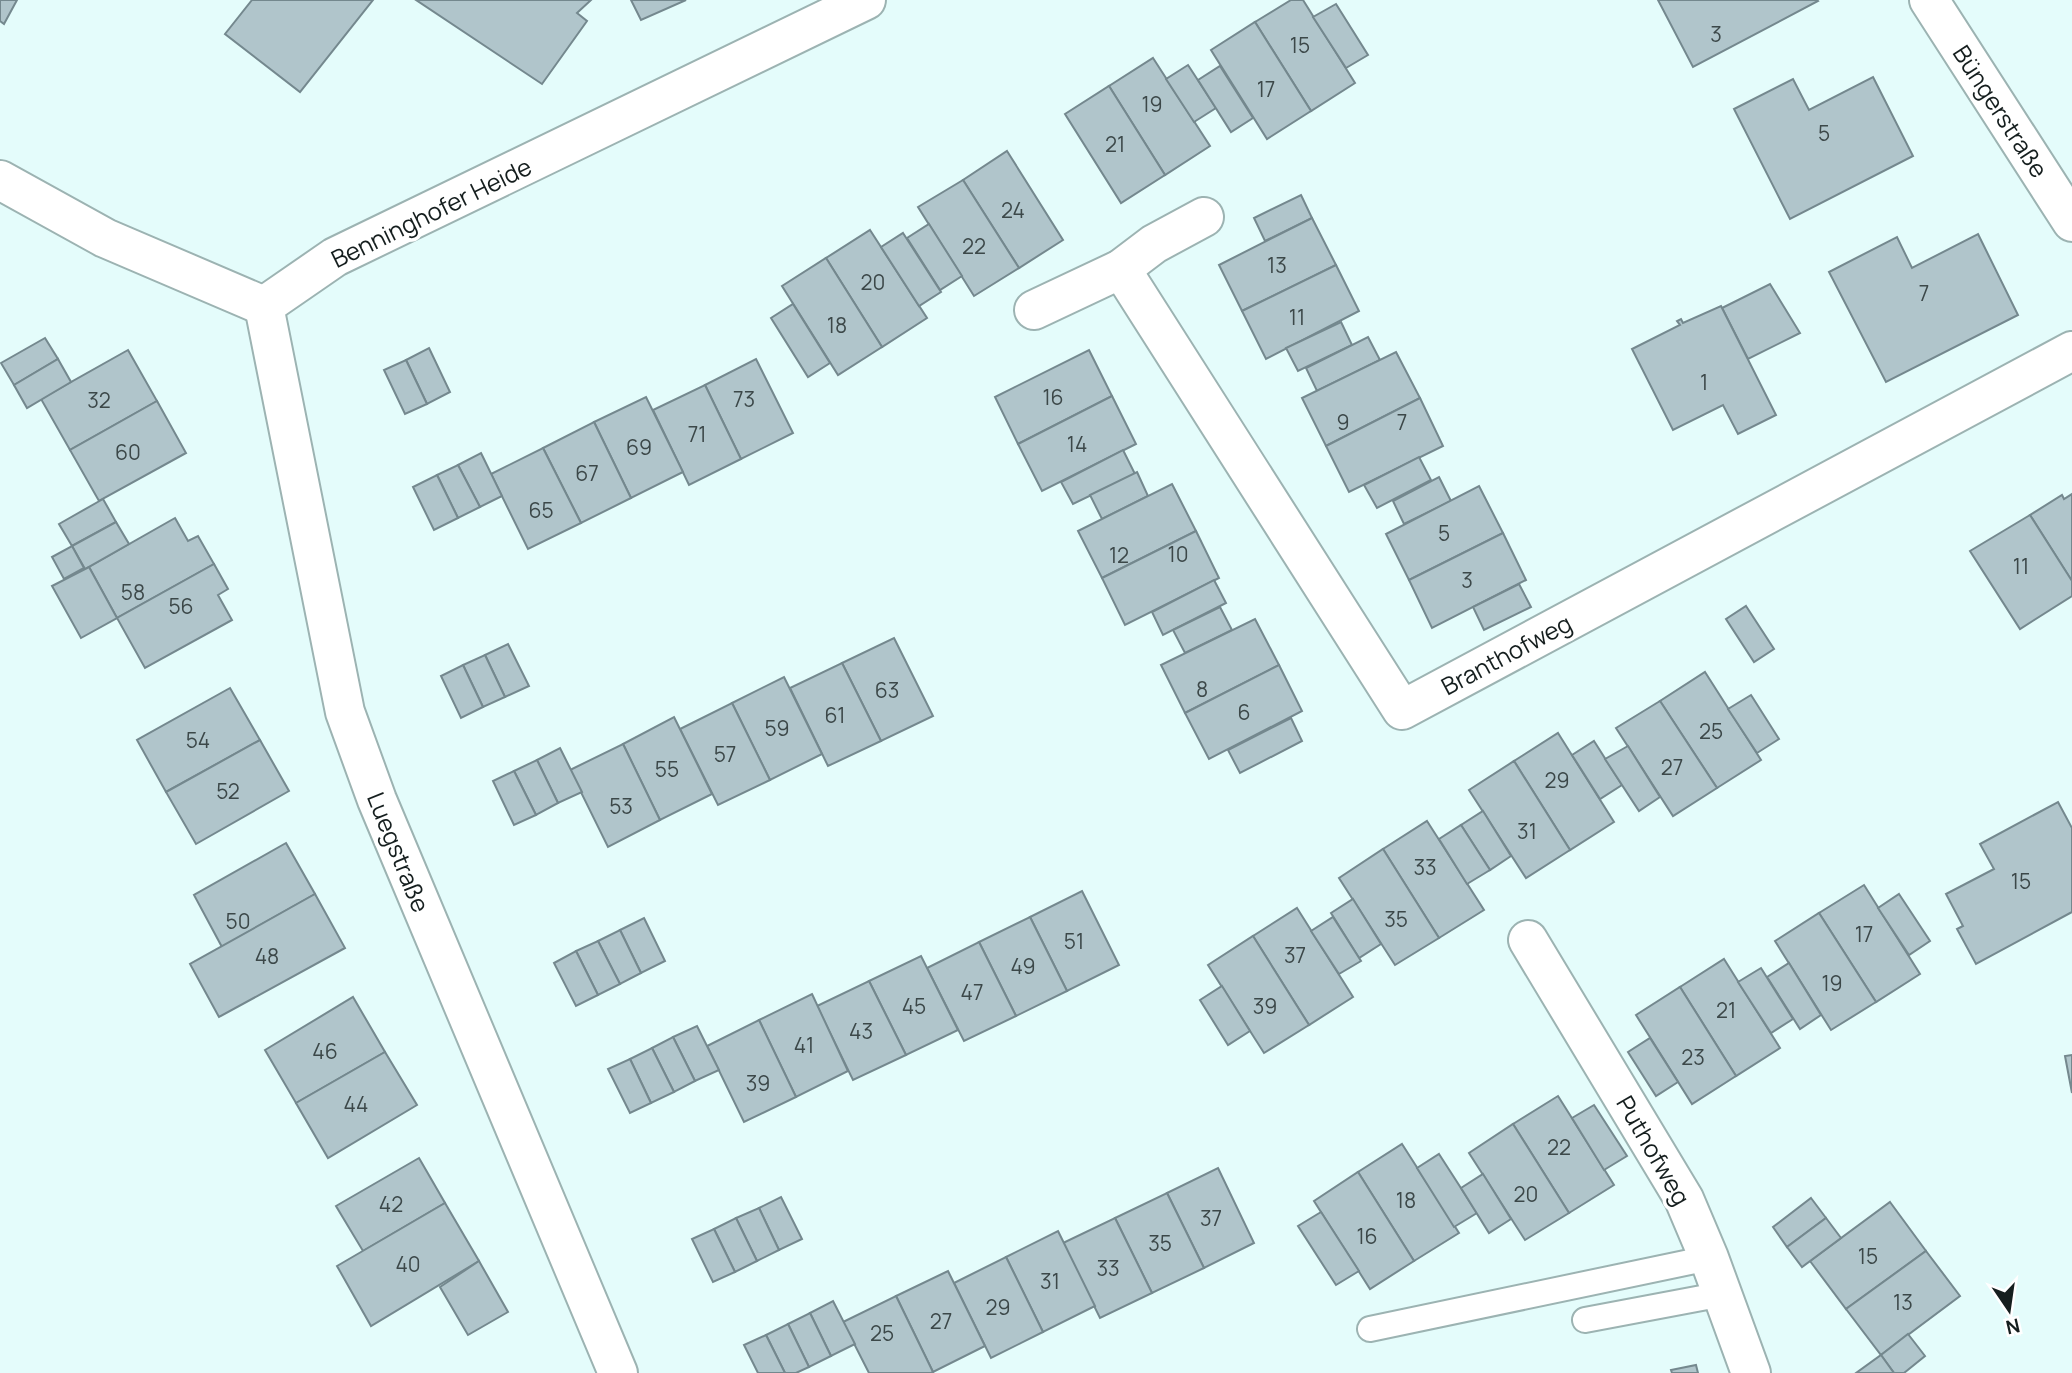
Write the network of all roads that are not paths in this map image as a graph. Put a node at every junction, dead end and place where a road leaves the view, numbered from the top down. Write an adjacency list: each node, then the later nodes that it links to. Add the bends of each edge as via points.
1 (866, 0): 7 (street, Benninghofer Heide, via 335,257)
2 (1929, 0): 5 (street, Büngerstraße)
3 (0, 180): 7 (street, via 106,238)
4 (1204, 216): 6 (street)
5 (2072, 222)
6 (1121, 269): 8 (street); 9 (street, Branthofweg, via 1402,710)
7 (264, 306): 15 (street, Luegstraße, via 345,712 382,813)
8 (1034, 310)
9 (2072, 351)
10 (1528, 940): 11 (street, Puthofweg, via 1684,1199)
11 (1709, 1258): 12 (street, Puthofweg); 14 (lane)
12 (1723, 1294): 13 (lane); 16 (street, Puthofweg)
13 (1585, 1320)
14 (1370, 1329)
15 (618, 1373)
16 (1751, 1373)

